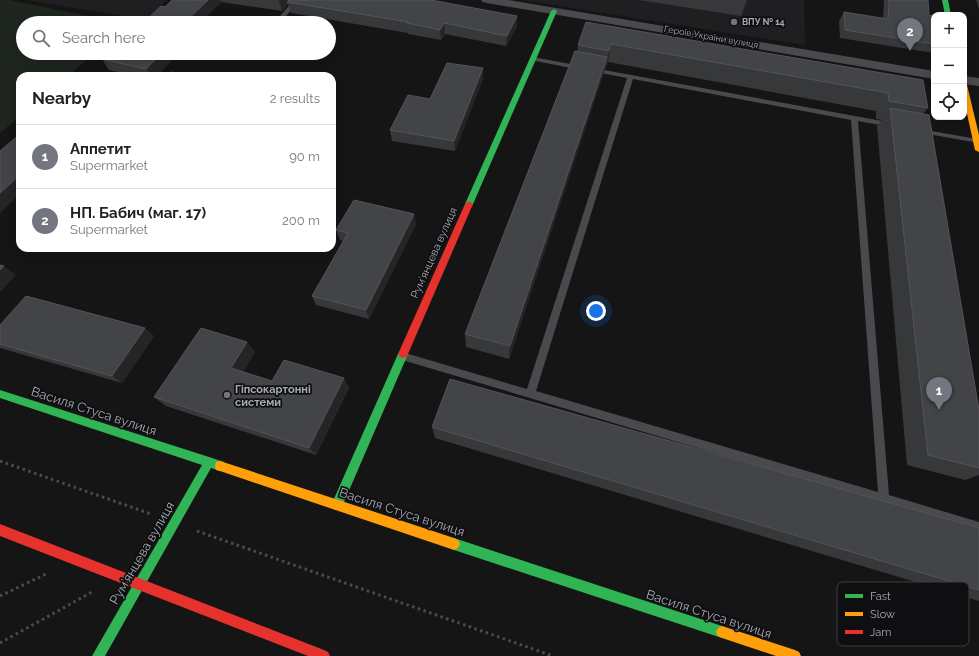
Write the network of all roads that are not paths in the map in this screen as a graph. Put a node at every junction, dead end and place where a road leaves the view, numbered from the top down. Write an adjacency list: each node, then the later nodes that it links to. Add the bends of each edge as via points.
1 (297, 0): 6 (lane)
2 (487, 0): 4 (street, Героїв України вулиця)
3 (945, 0): 5 (street)
4 (554, 11): 7 (street, Рум’янцева вулиця); 8 (street, Героїв України вулиця)
5 (947, 12)
6 (283, 16)
7 (533, 59): 9 (lane); 17 (street, Рум’янцева вулиця)
8 (931, 74)
9 (630, 77): 13 (lane); 19 (lane)
10 (967, 80): 11 (street)
11 (979, 82)
12 (967, 98): 16 (street)
13 (854, 118): 14 (lane); 21 (lane)
14 (900, 127)
15 (916, 130): 16 (lane)
16 (978, 145)
17 (402, 356): 19 (lane); 22 (street, Рум’янцева вулиця)
18 (0, 394): 20 (street, Василя Стуса вулиця)
19 (530, 394): 21 (lane)
20 (209, 462): 22 (street, Василя Стуса вулиця); 25 (street, Рум’янцева вулиця)
21 (884, 499): 23 (lane)
22 (337, 505): 28 (street, Василя Стуса вулиця)
23 (979, 527)
24 (0, 530): 25 (street)
25 (139, 585): 26 (street, Рум’янцева вулиця); 27 (street)
26 (98, 656)
27 (324, 656)
28 (795, 656)

